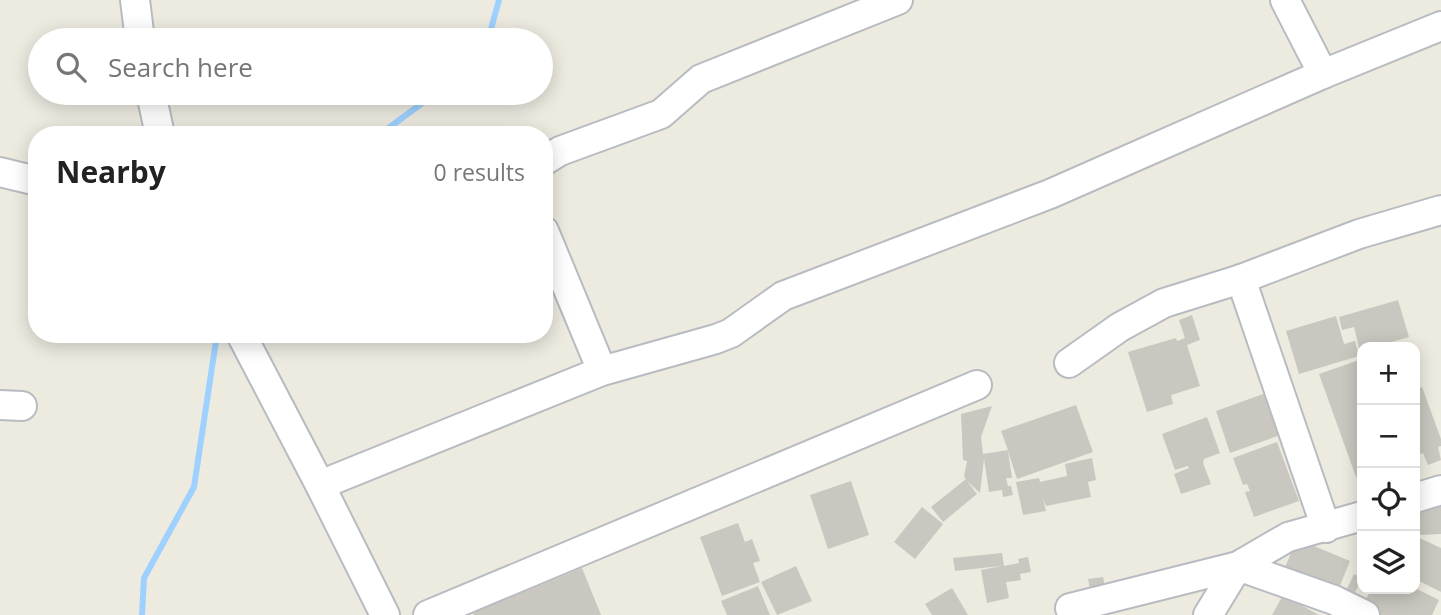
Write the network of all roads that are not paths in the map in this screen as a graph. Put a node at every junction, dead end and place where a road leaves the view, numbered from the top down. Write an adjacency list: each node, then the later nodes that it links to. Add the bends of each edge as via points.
1 (135, 0): 5 (street)
2 (898, 0): 9 (street, via 701,79 662,114)
3 (1285, 0): 6 (street)
4 (1441, 26): 6 (street)
5 (138, 28)
6 (1323, 74): 17 (street, via 1050,194 782,296 716,339)
7 (154, 105): 8 (street)
8 (158, 126)
9 (553, 155)
10 (0, 172): 11 (street)
11 (28, 179)
12 (1441, 210): 14 (street, via 1359,234)
13 (553, 253): 17 (street)
14 (1241, 279): 16 (street, via 1164,303); 23 (street)
15 (246, 343): 19 (street)
16 (1069, 363)
17 (602, 371): 19 (street)
18 (977, 385): 27 (street)
19 (320, 485): 26 (street)
20 (1441, 490): 21 (street)
21 (1420, 496)
22 (1357, 518): 23 (street)
23 (1326, 528): 24 (street, via 1288,537)
24 (1238, 566): 25 (street); 28 (street); 29 (street)
25 (1070, 608)
26 (385, 615)
27 (428, 615)
28 (1208, 615)
29 (1365, 615)

